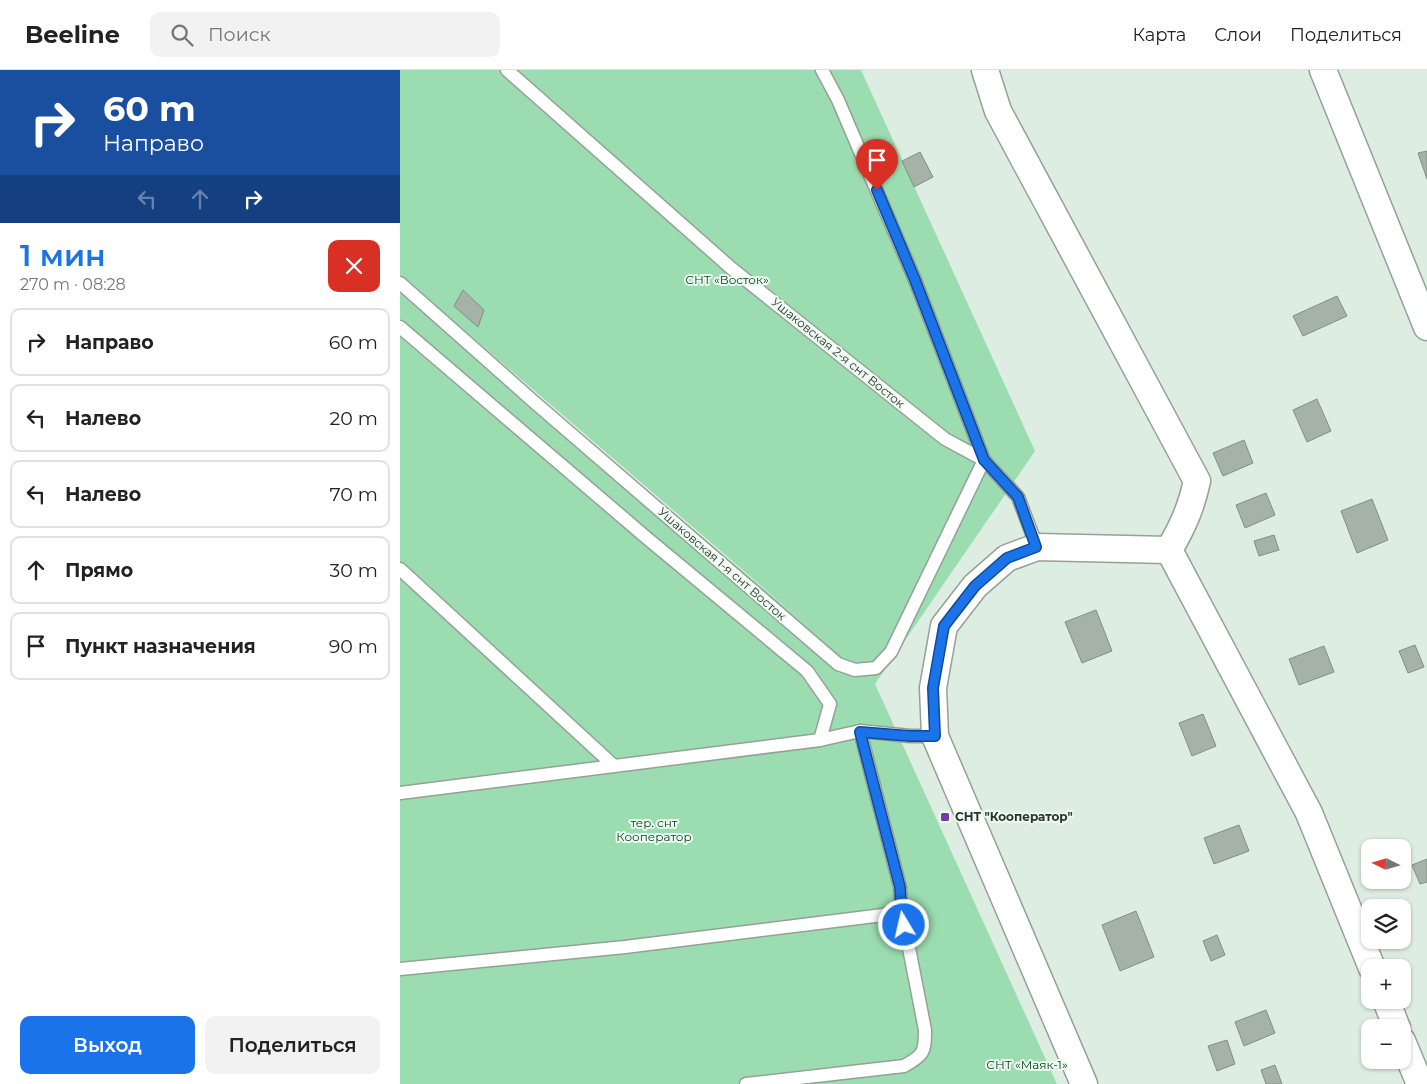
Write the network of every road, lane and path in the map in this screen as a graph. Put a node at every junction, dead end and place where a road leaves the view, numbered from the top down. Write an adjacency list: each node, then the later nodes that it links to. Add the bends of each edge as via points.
1 (507, 70): 8 (lane, Ушаковская 2-я снт Восток, via 739,274 945,439)
2 (822, 70): 8 (lane, via 915,280)
3 (984, 70): 10 (street, via 998,110 1197,481 1183,527)
4 (1323, 70): 7 (street)
5 (400, 283): 8 (lane, Ушаковская 1-я снт Восток, via 830,658 855,670 876,668 891,652)
6 (400, 327): 14 (lane, via 648,540 807,671 830,704)
7 (1427, 327)
8 (984, 460): 9 (lane, Ушаковская 2-я снт Восток, via 1018,497)
9 (1036, 547): 10 (street); 13 (street, via 1000,563 975,586 944,626 933,688)
10 (1169, 550): 18 (street, via 1309,813)
11 (400, 570): 15 (lane)
12 (860, 732): 13 (lane); 14 (lane); 17 (lane, via 900,887)
13 (935, 736): 22 (street)
14 (820, 740): 15 (lane)
15 (613, 765): 16 (lane)
16 (400, 793)
17 (901, 907): 19 (lane, via 883,915 625,947); 21 (lane, via 925,1030 925,1049 917,1059 904,1066)
18 (1368, 959)
19 (400, 969)
20 (1411, 1062): 23 (street)
21 (746, 1084)
22 (1084, 1084)
23 (1420, 1084)

